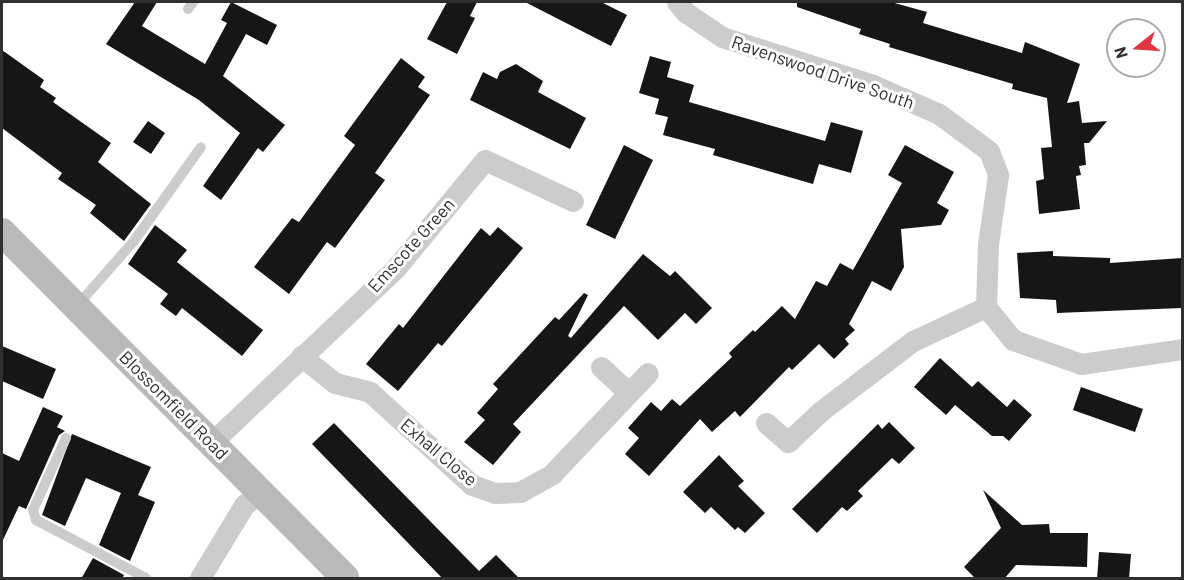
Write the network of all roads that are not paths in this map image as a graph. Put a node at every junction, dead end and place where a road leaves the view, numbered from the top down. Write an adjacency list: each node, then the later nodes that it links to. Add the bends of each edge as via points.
1 (677, 2): 6 (street, Ravenswood Drive South, via 722,37 873,85 939,114 989,151 998,174 988,244)
2 (201, 147): 5 (lane, via 134,241)
3 (573, 201): 8 (street, Emscote Green, via 484,160 395,269)
4 (2, 232): 5 (main road, Blossomfield Road)
5 (76, 307): 14 (main road, Blossomfield Road)
6 (986, 307): 7 (street, via 1013,340 1081,364); 12 (street, via 913,341 821,411 788,442)
7 (1182, 349)
8 (301, 356): 11 (street, Exhall Close, via 335,383 370,392 472,485 495,493 520,492 552,474); 14 (street, Emscote Green)
9 (601, 367): 11 (street)
10 (648, 373): 11 (street, Exhall Close)
11 (629, 393)
12 (766, 423)
13 (66, 438): 16 (lane, via 33,510 36,520)
14 (212, 442): 15 (main road, Blossomfield Road)
15 (261, 492): 17 (street, via 244,504); 18 (main road, Blossomfield Road)
16 (146, 579)
17 (200, 579)
18 (345, 579)

